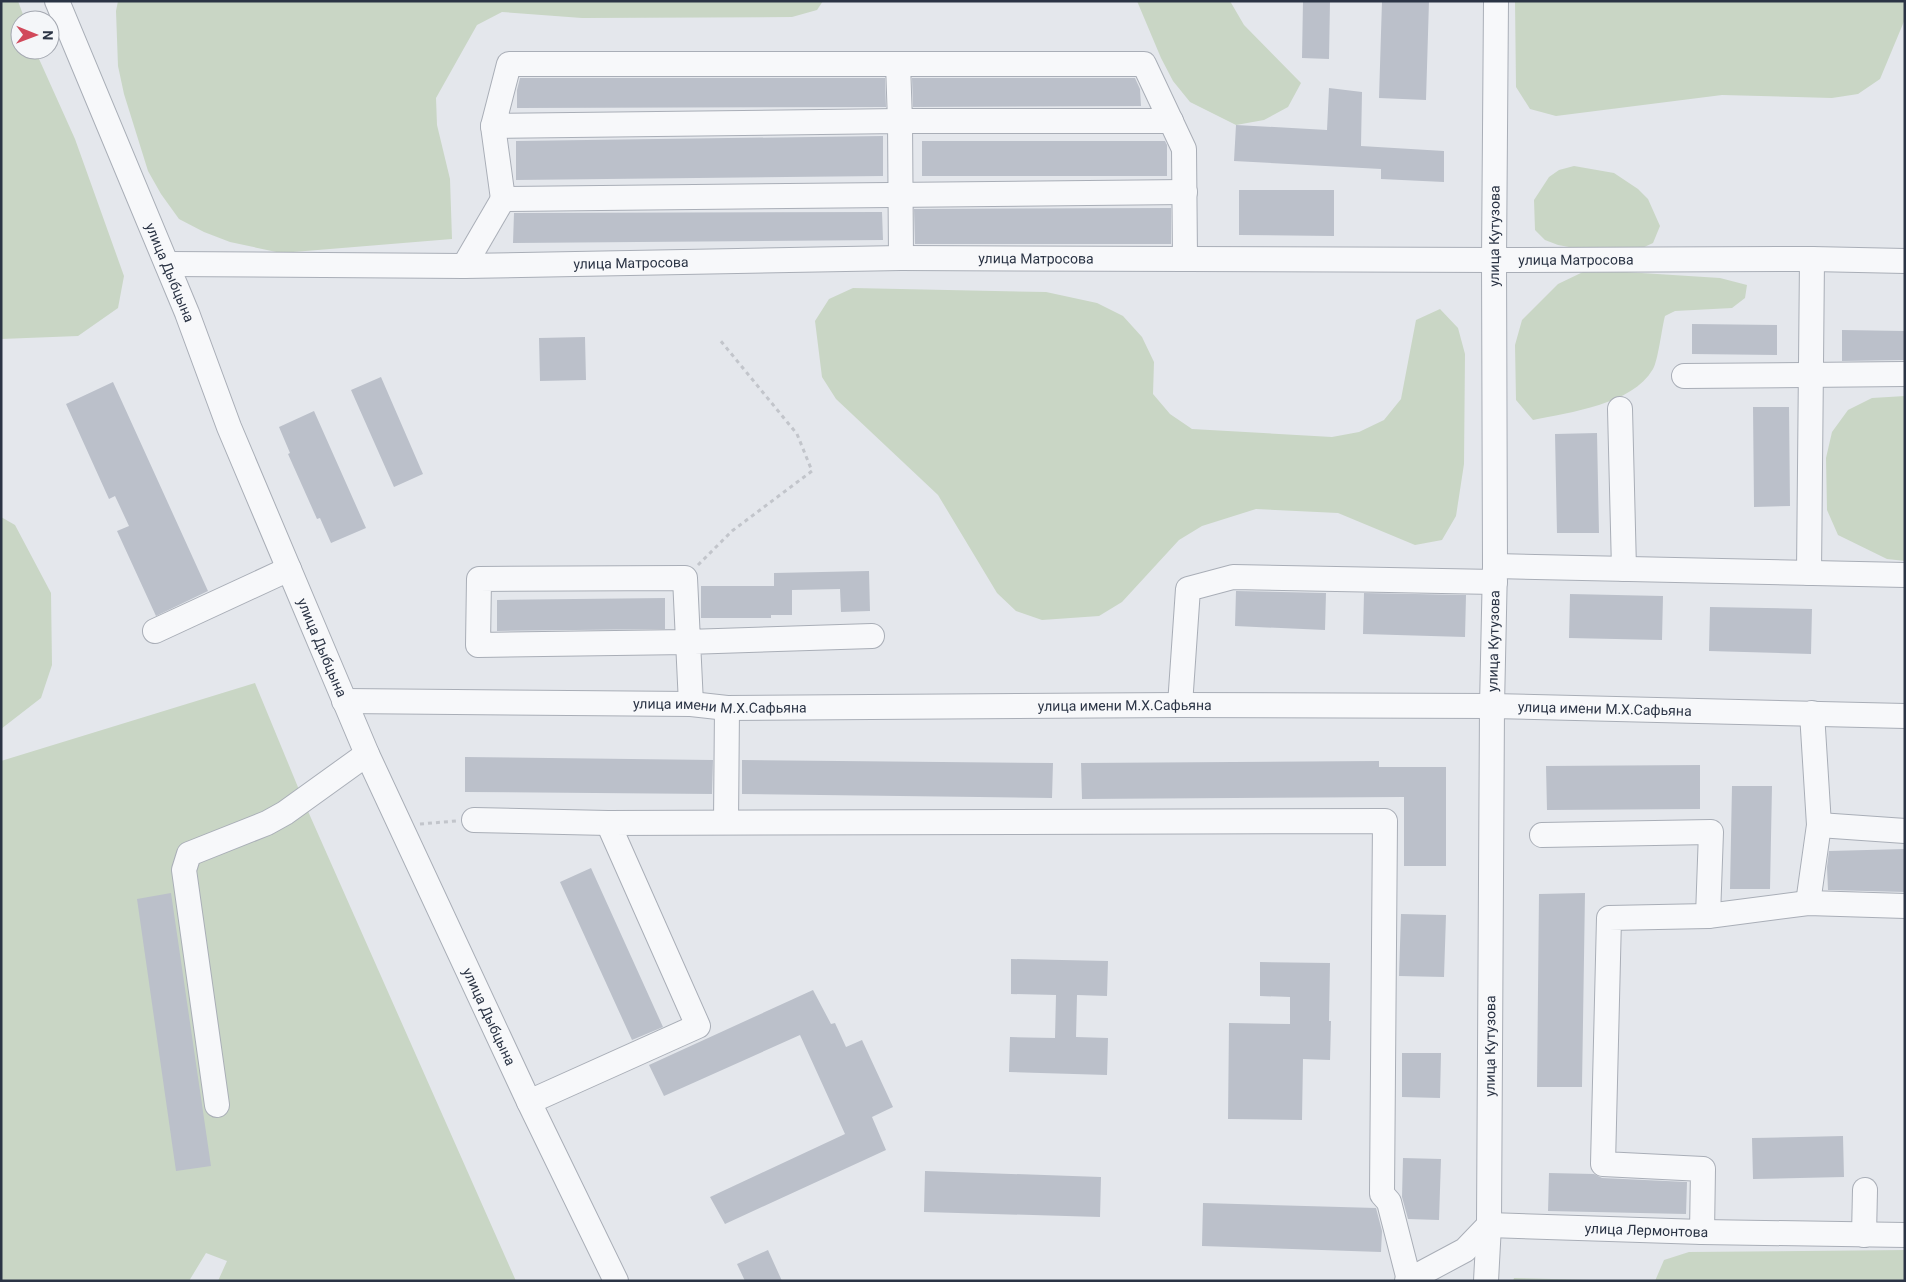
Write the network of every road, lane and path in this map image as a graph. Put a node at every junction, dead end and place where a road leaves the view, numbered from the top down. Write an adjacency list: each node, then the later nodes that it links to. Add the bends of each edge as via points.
1 (57, 1): 15 (street, улица Дыбцына)
2 (1496, 1): 13 (street, улица Кутузова)
3 (898, 64): 4 (street); 5 (street, via 1144,64); 6 (street, via 509,64)
4 (900, 121): 5 (street); 6 (street); 8 (street)
5 (1171, 121): 7 (street, via 1184,149)
6 (494, 126): 9 (street)
7 (1185, 192): 8 (street); 11 (street)
8 (900, 195): 9 (street); 10 (street)
9 (503, 199): 16 (street)
10 (901, 258): 11 (street, улица Матросова); 16 (street, улица Матросова)
11 (1185, 258): 13 (street, улица Матросова)
12 (1812, 259): 13 (street, улица Матросова); 14 (street, улица Матросова); 19 (street)
13 (1494, 260): 24 (street, улица Кутузова)
14 (1905, 261)
15 (167, 264): 16 (street, улица Матросова); 22 (street, улица Дыбцына, via 229,427)
16 (464, 266)
17 (720, 340): 27 (path, via 797,434 812,471 732,531)
18 (1905, 374): 19 (street)
19 (1811, 375): 20 (street); 25 (street)
20 (1684, 376)
21 (1620, 409): 23 (street)
22 (289, 569): 28 (street); 31 (street, улица Дыбцына)
23 (1624, 569): 24 (street); 25 (street)
24 (1495, 574): 33 (street, via 1233,577 1188,589); 34 (street, улица Кутузова)
25 (1809, 574): 26 (street)
26 (1905, 575)
27 (686, 578): 30 (street); 30 (street, via 479,579 478,645)
28 (155, 631)
29 (872, 636): 30 (street)
30 (688, 642): 32 (street)
31 (344, 701): 32 (street, улица имени М.Х.Сафьяна); 38 (street, улица Дыбцына)
32 (691, 704): 35 (street, улица имени М.Х.Сафьяна)
33 (1180, 705): 34 (street, улица имени М.Х.Сафьяна); 35 (street, улица имени М.Х.Сафьяна)
34 (1492, 706): 36 (street, улица имени М.Х.Сафьяна); 52 (street, улица Кутузова)
35 (727, 708): 40 (street)
36 (1812, 713): 37 (street, улица имени М.Х.Сафьяна); 42 (street)
37 (1905, 716)
38 (366, 754): 43 (street, улица Дыбцына); 50 (street, via 285,813 189,854 186,860 184,870)
39 (474, 820): 41 (street); 43 (path)
40 (726, 822): 41 (street); 56 (street, via 1386,821 1382,1194 1389,1202)
41 (608, 823): 49 (street, via 698,1026)
42 (1819, 825): 44 (street); 46 (street)
43 (399, 826): 49 (street, улица Дыбцына)
44 (1905, 831)
45 (1542, 835): 48 (street, via 1711,832)
46 (1808, 903): 47 (street); 48 (street)
47 (1905, 906)
48 (1708, 916): 53 (street, via 1609,918 1603,1164 1703,1169)
49 (529, 1102): 57 (street, улица Дыбцына)
50 (217, 1105)
51 (1865, 1190): 54 (street)
52 (1489, 1225): 53 (street, улица Лермонтова); 56 (street, via 1465,1250); 58 (street, улица Кутузова)
53 (1702, 1232): 54 (street, улица Лермонтова)
54 (1864, 1235): 55 (street, улица Лермонтова)
55 (1905, 1235)
56 (1408, 1280)
57 (616, 1281)
58 (1486, 1281)

